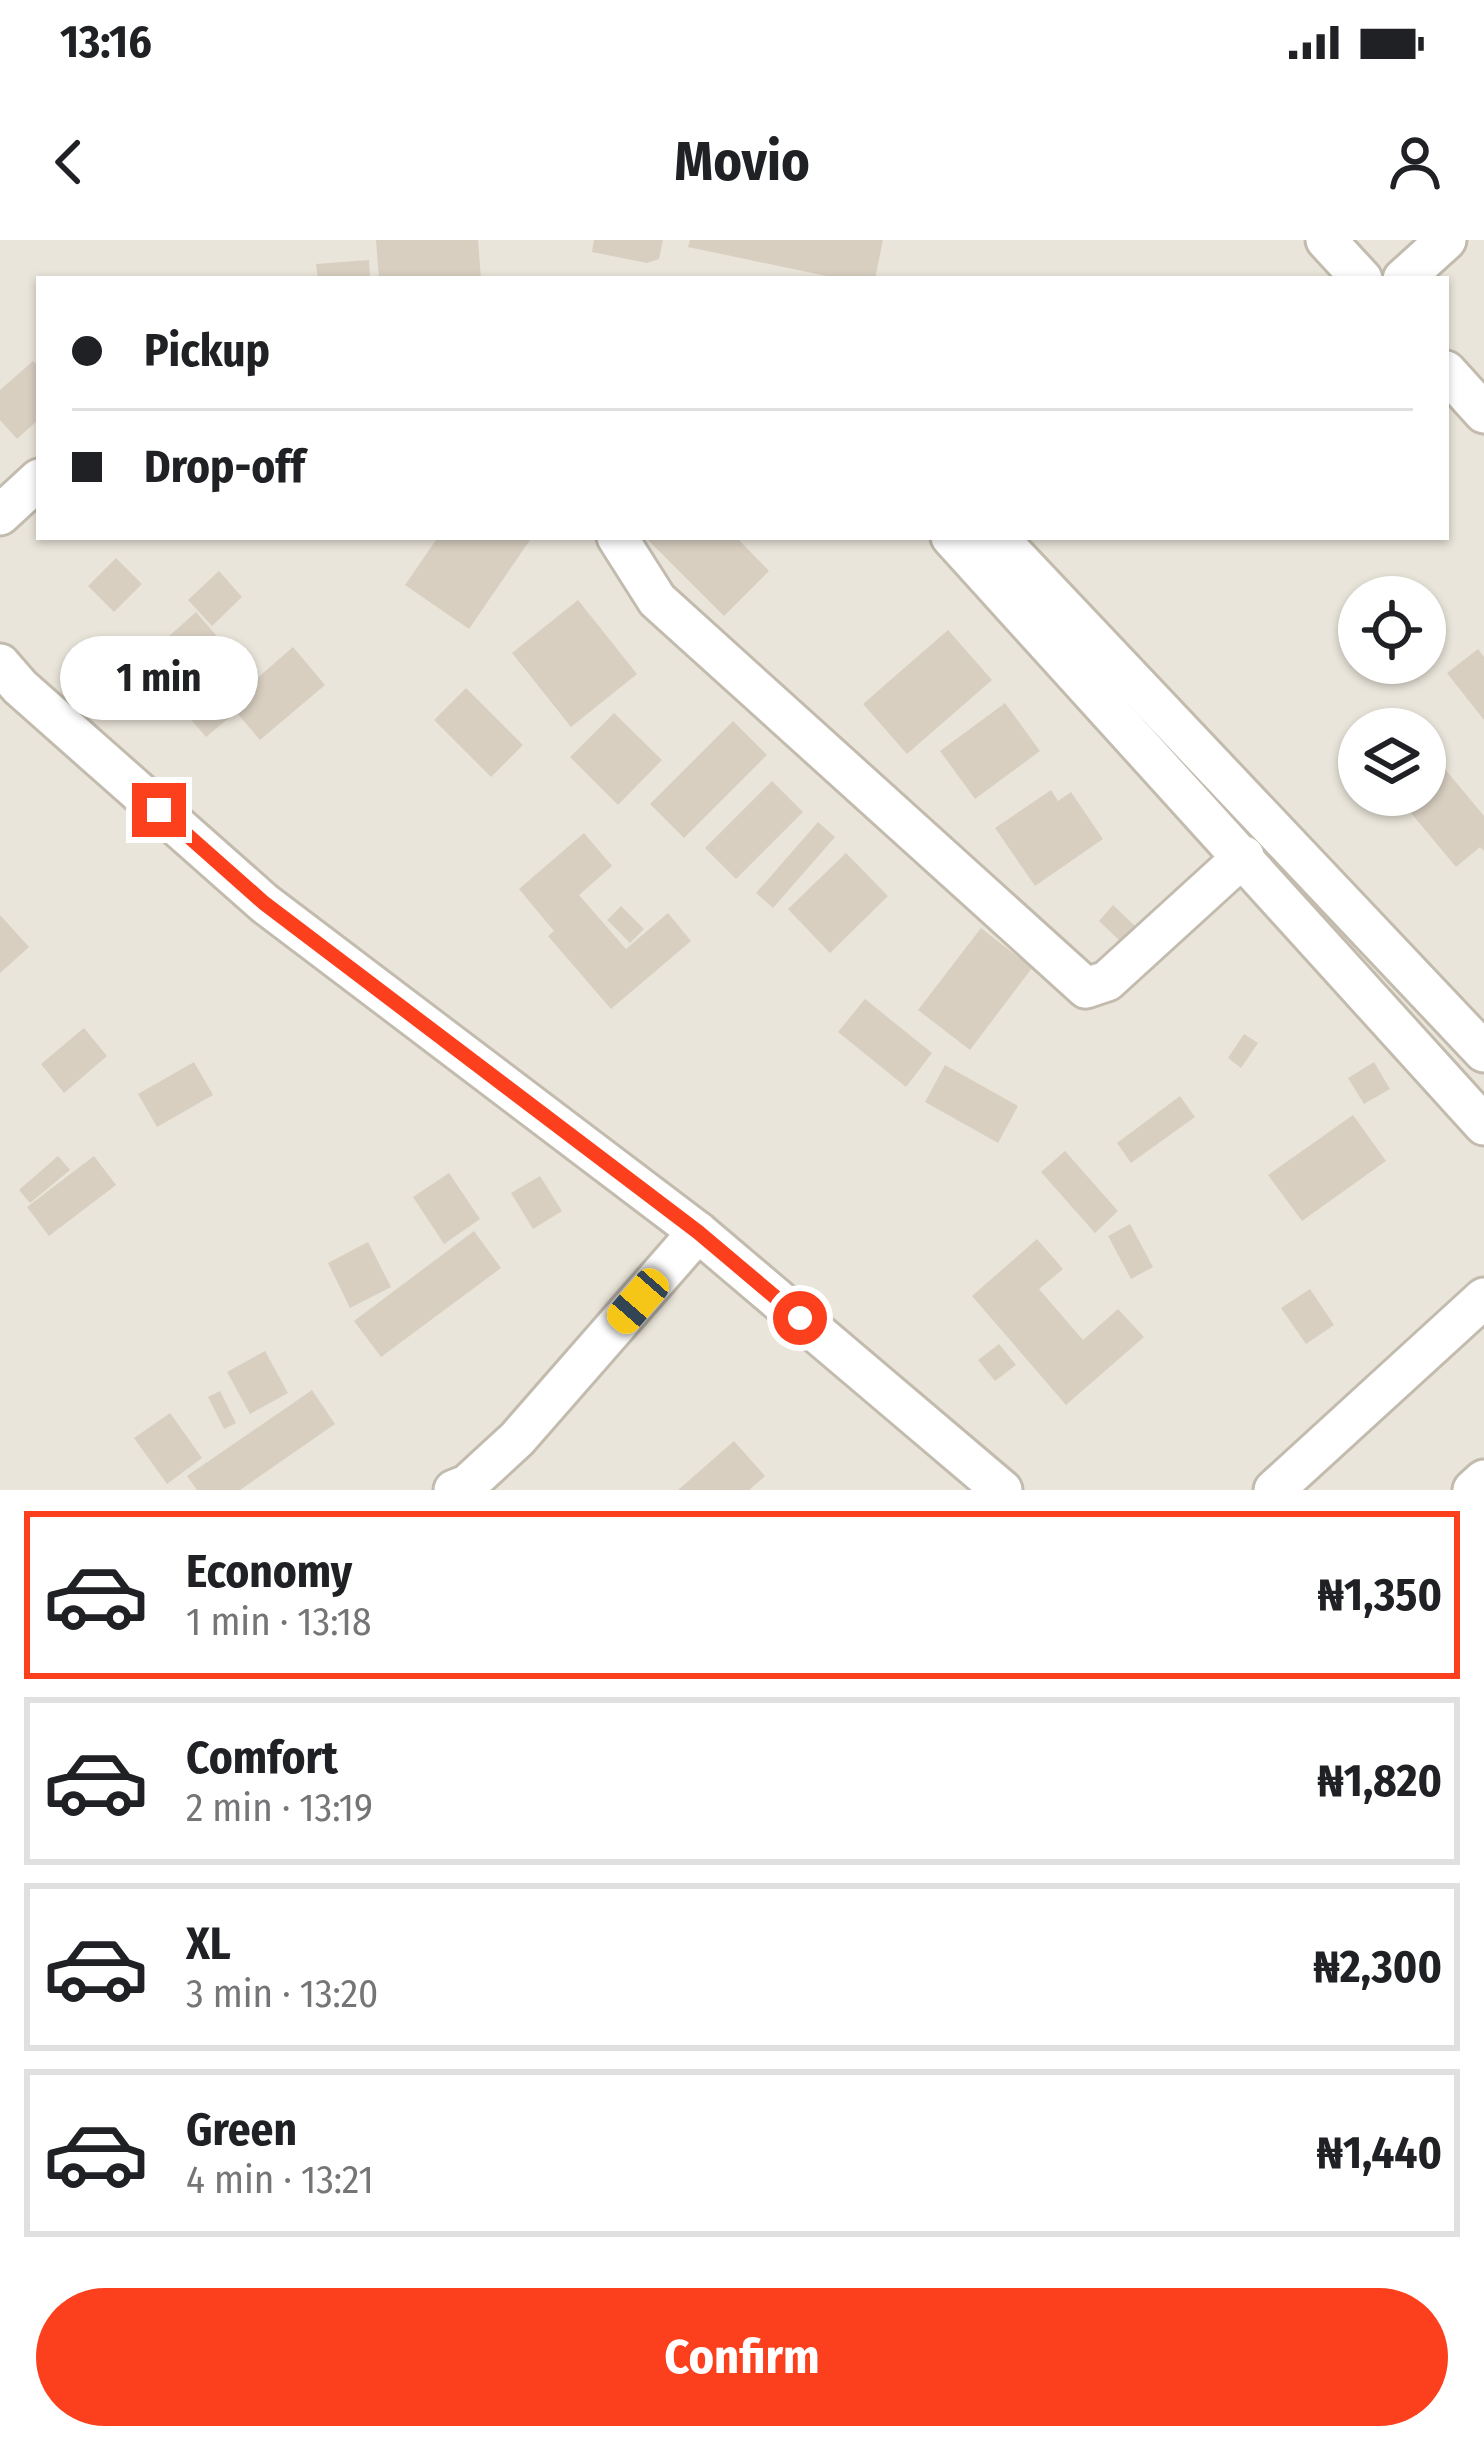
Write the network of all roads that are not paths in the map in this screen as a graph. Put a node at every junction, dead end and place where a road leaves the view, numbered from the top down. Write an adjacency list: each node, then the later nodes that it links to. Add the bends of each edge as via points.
1 (1326, 240): 3 (street)
2 (1446, 240): 4 (street)
3 (1359, 276)
4 (1405, 276)
5 (1449, 374): 6 (street)
6 (1484, 413)
7 (36, 482): 8 (street)
8 (0, 515)
9 (618, 540): 13 (street, via 657,600 1086,988 1107,981)
10 (954, 540): 13 (street)
11 (1000, 540): 14 (street)
12 (0, 664): 16 (street, via 264,903)
13 (1244, 856): 15 (street)
14 (1484, 1052)
15 (1484, 1125)
16 (698, 1232): 19 (street, via 517,1439); 20 (street)
17 (1484, 1298): 21 (street)
18 (1484, 1480): 22 (street)
19 (454, 1490)
20 (1002, 1490)
21 (1274, 1490)
22 (1472, 1490)

